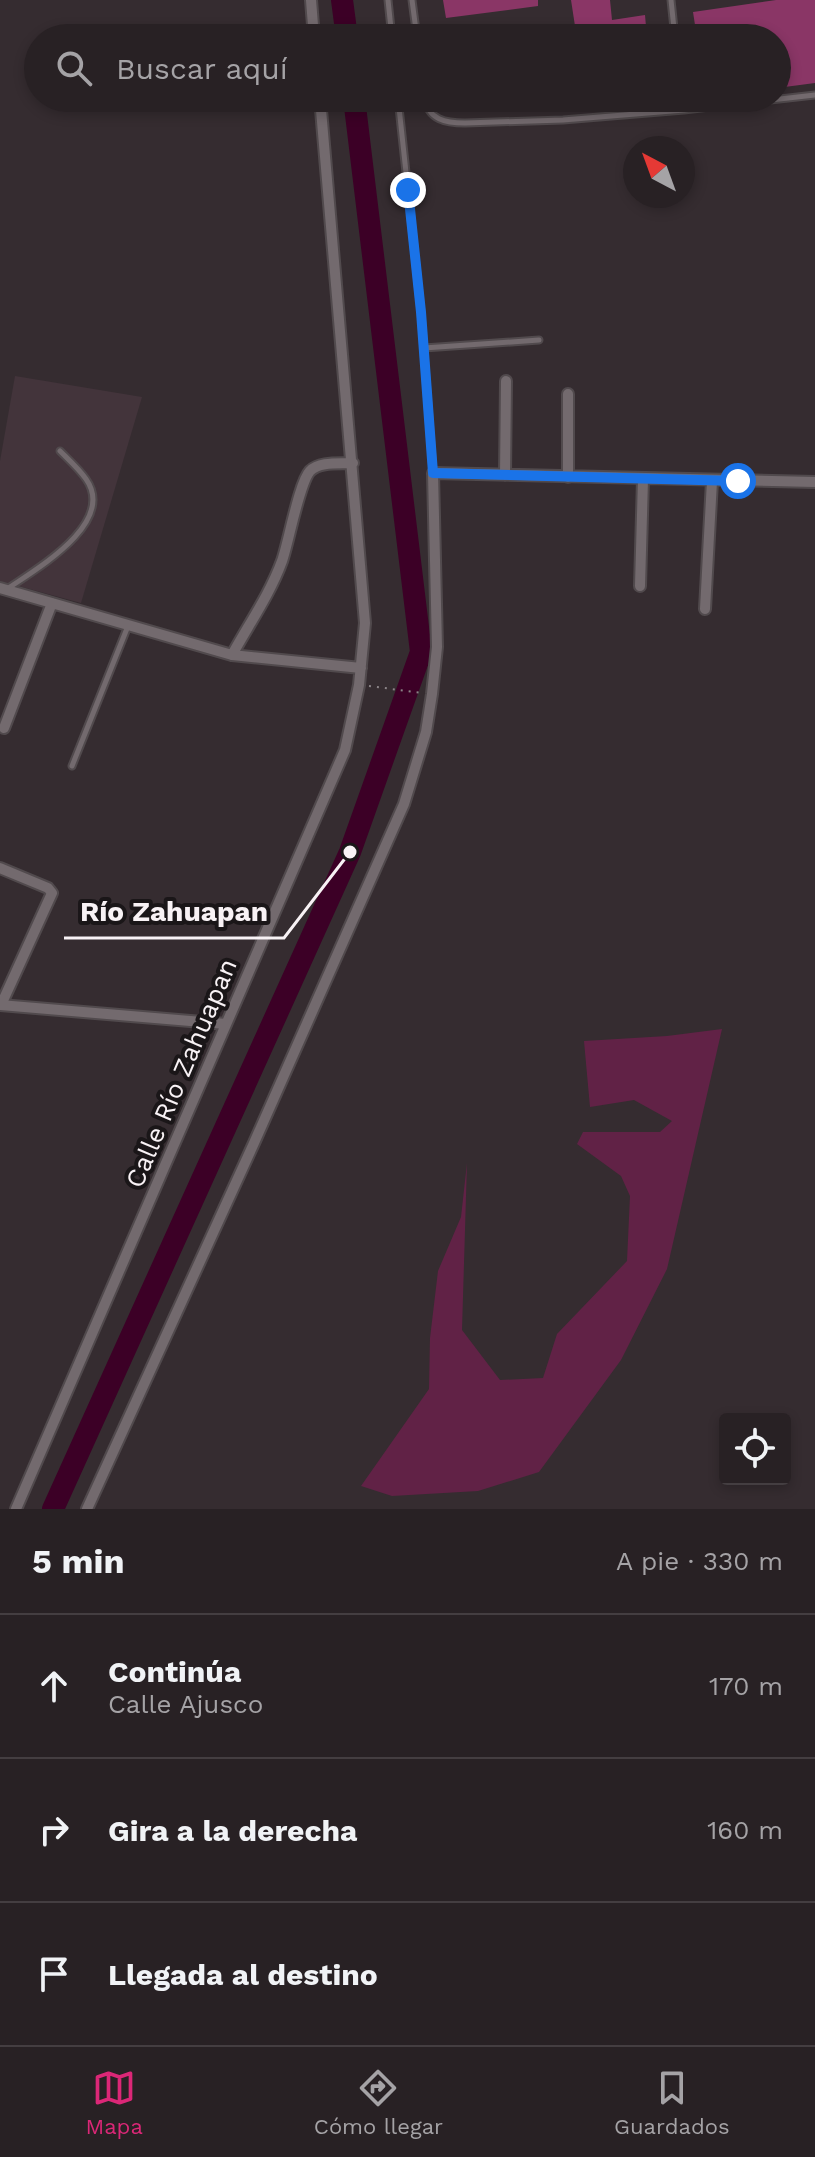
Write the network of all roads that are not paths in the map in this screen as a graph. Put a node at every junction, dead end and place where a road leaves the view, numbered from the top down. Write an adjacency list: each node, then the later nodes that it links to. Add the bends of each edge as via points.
1 (311, 0): 5 (street)
2 (388, 0): 6 (lane)
3 (412, 0): 7 (lane)
4 (671, 0): 8 (lane)
5 (313, 24)
6 (391, 24)
7 (415, 24)
8 (674, 24)
9 (815, 95): 10 (lane)
10 (791, 98)
11 (321, 112): 20 (street, Calle Río Zahuapan)
12 (399, 112): 16 (lane)
13 (431, 112): 14 (lane, via 450,123)
14 (660, 112)
15 (539, 340): 16 (lane)
16 (424, 348): 21 (lane)
17 (506, 381): 22 (street)
18 (568, 394): 23 (street)
19 (60, 451): 28 (lane, via 88,481 93,502 85,526 56,555)
20 (353, 463): 32 (street, via 311,470 277,572); 33 (street, Calle Río Zahuapan, via 365,623)
21 (433, 473): 22 (street); 40 (street, via 437,647 426,732 404,804)
22 (505, 475): 23 (street)
23 (568, 477): 24 (street)
24 (643, 479): 25 (street); 27 (street)
25 (712, 481): 26 (street); 30 (street)
26 (815, 482)
27 (640, 586)
28 (3, 589): 29 (street)
29 (52, 603): 31 (street); 34 (street)
30 (705, 609)
31 (128, 625): 32 (street); 35 (lane)
32 (232, 655): 33 (street)
33 (361, 668): 38 (street, Calle Río Zahuapan, via 345,750)
34 (4, 728)
35 (72, 766)
36 (0, 868): 37 (street, via 52,893)
37 (0, 1005): 38 (street)
38 (226, 1024): 39 (street, Calle Río Zahuapan)
39 (16, 1509)
40 (87, 1509)

